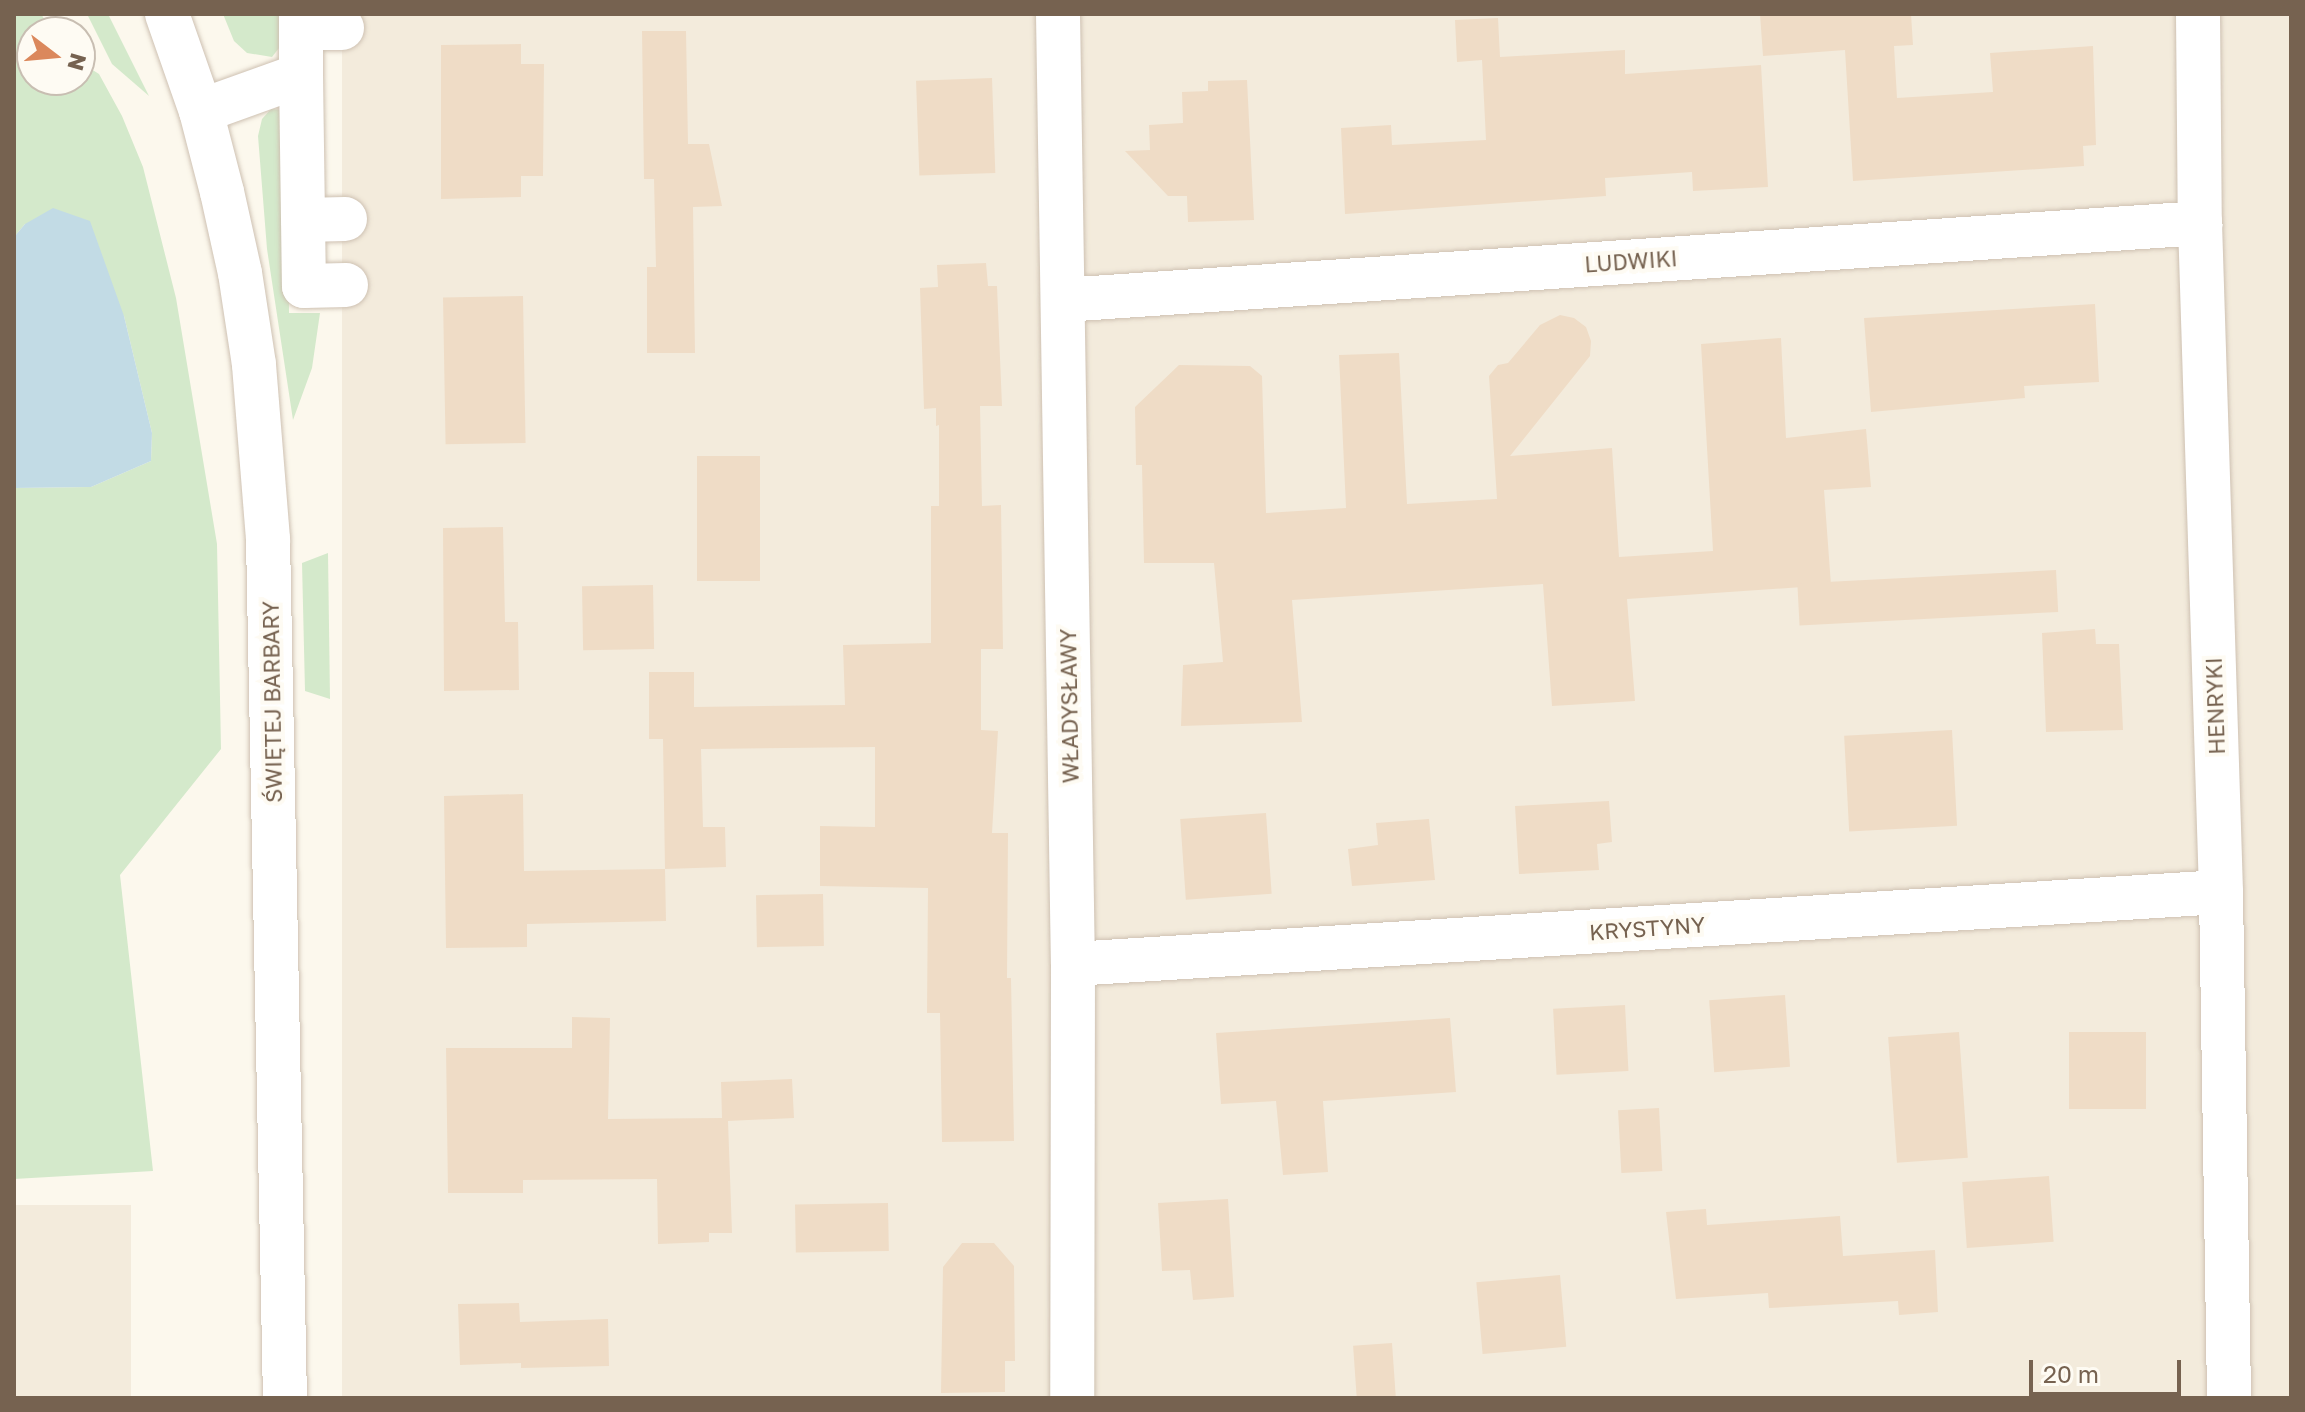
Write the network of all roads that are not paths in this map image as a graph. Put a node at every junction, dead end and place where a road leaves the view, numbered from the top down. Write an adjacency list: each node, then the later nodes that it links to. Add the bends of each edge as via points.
1 (1058, 14): 9 (street, WŁADYSŁAWY)
2 (2198, 14): 7 (street, HENRYKI)
3 (161, 15): 6 (street, ŚWIĘTEJ BARBARY)
4 (315, 23): 5 (street)
5 (301, 75): 6 (street); 8 (street, via 324,219 304,286)
6 (201, 111): 12 (street, ŚWIĘTEJ BARBARY, via 240,273 254,365 268,539)
7 (2200, 223): 9 (street, LUDWIKI); 10 (street, HENRYKI)
8 (346, 285)
9 (1063, 300): 11 (street, WŁADYSŁAWY)
10 (2221, 892): 11 (street, KRYSTYNY); 14 (street, HENRYKI)
11 (1073, 964): 13 (street, WŁADYSŁAWY)
12 (285, 1398)
13 (1072, 1398)
14 (2229, 1398)

